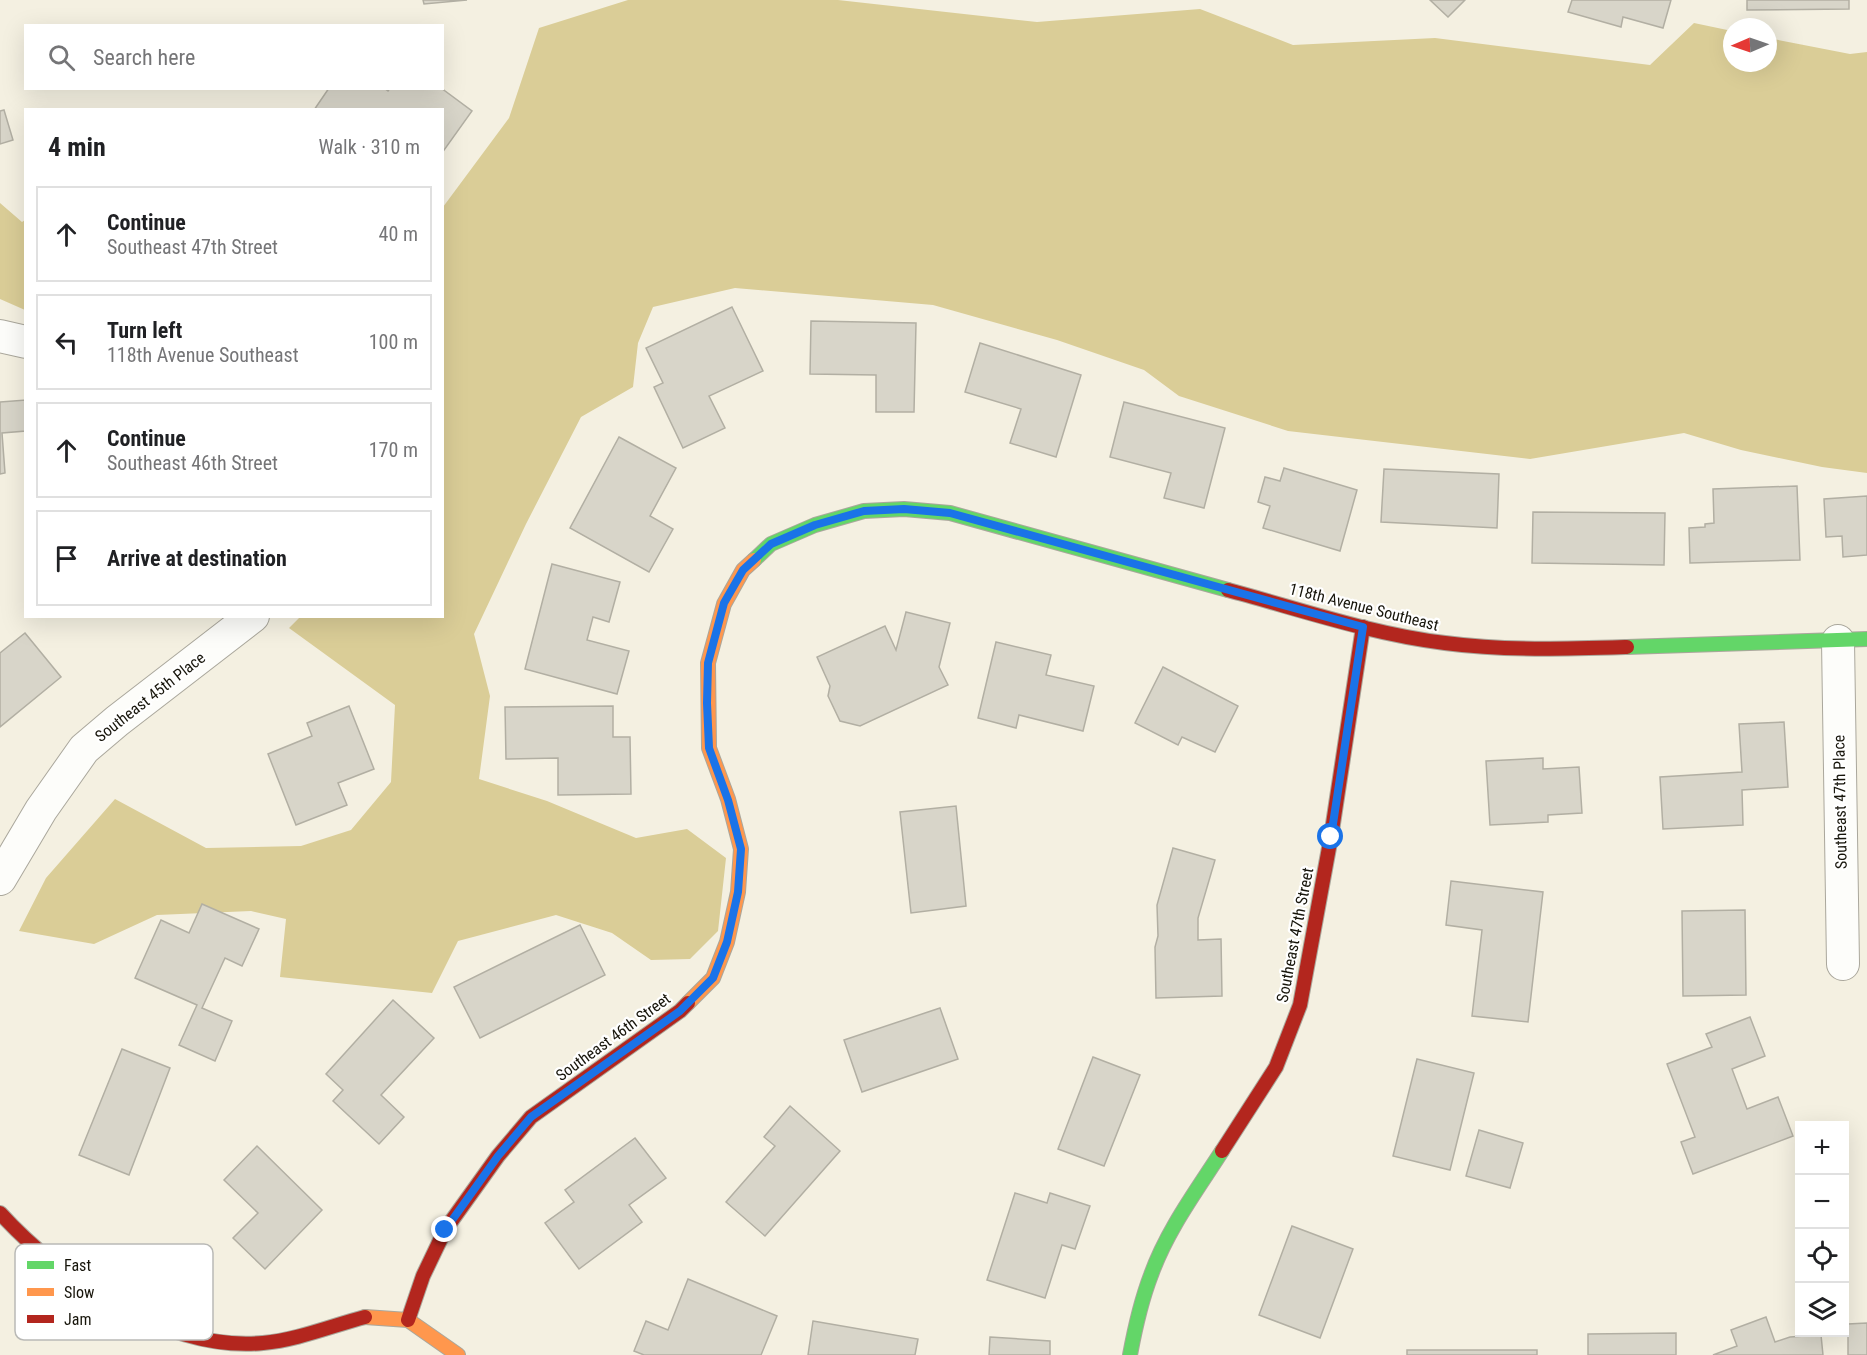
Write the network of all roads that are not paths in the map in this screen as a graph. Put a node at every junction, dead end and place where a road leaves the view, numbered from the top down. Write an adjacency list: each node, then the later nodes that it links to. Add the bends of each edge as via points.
1 (0, 336): 2 (street)
2 (24, 342)
3 (864, 511): 5 (street, 118th Avenue Southeast, via 950,513); 11 (street, Southeast 46th Street, via 815,525 771,544 743,570 724,603 708,663 709,748 741,849 738,892 727,942 713,978 680,1011 531,1117 445,1230)
4 (250, 618): 7 (street, Southeast 45th Place, via 84,749 41,810)
5 (1363, 627): 6 (street, 118th Avenue Southeast, via 1443,643 1524,650); 14 (street, Southeast 47th Street, via 1300,1005 1275,1067 1174,1226 1151,1273)
6 (1852, 640): 8 (street, Southeast 47th Place)
7 (0, 879)
8 (1843, 964)
9 (0, 1213): 10 (street)
10 (31, 1244)
11 (408, 1320): 12 (street, via 364,1317 263,1343); 13 (street)
12 (210, 1340)
13 (458, 1355)
14 (1130, 1355)

